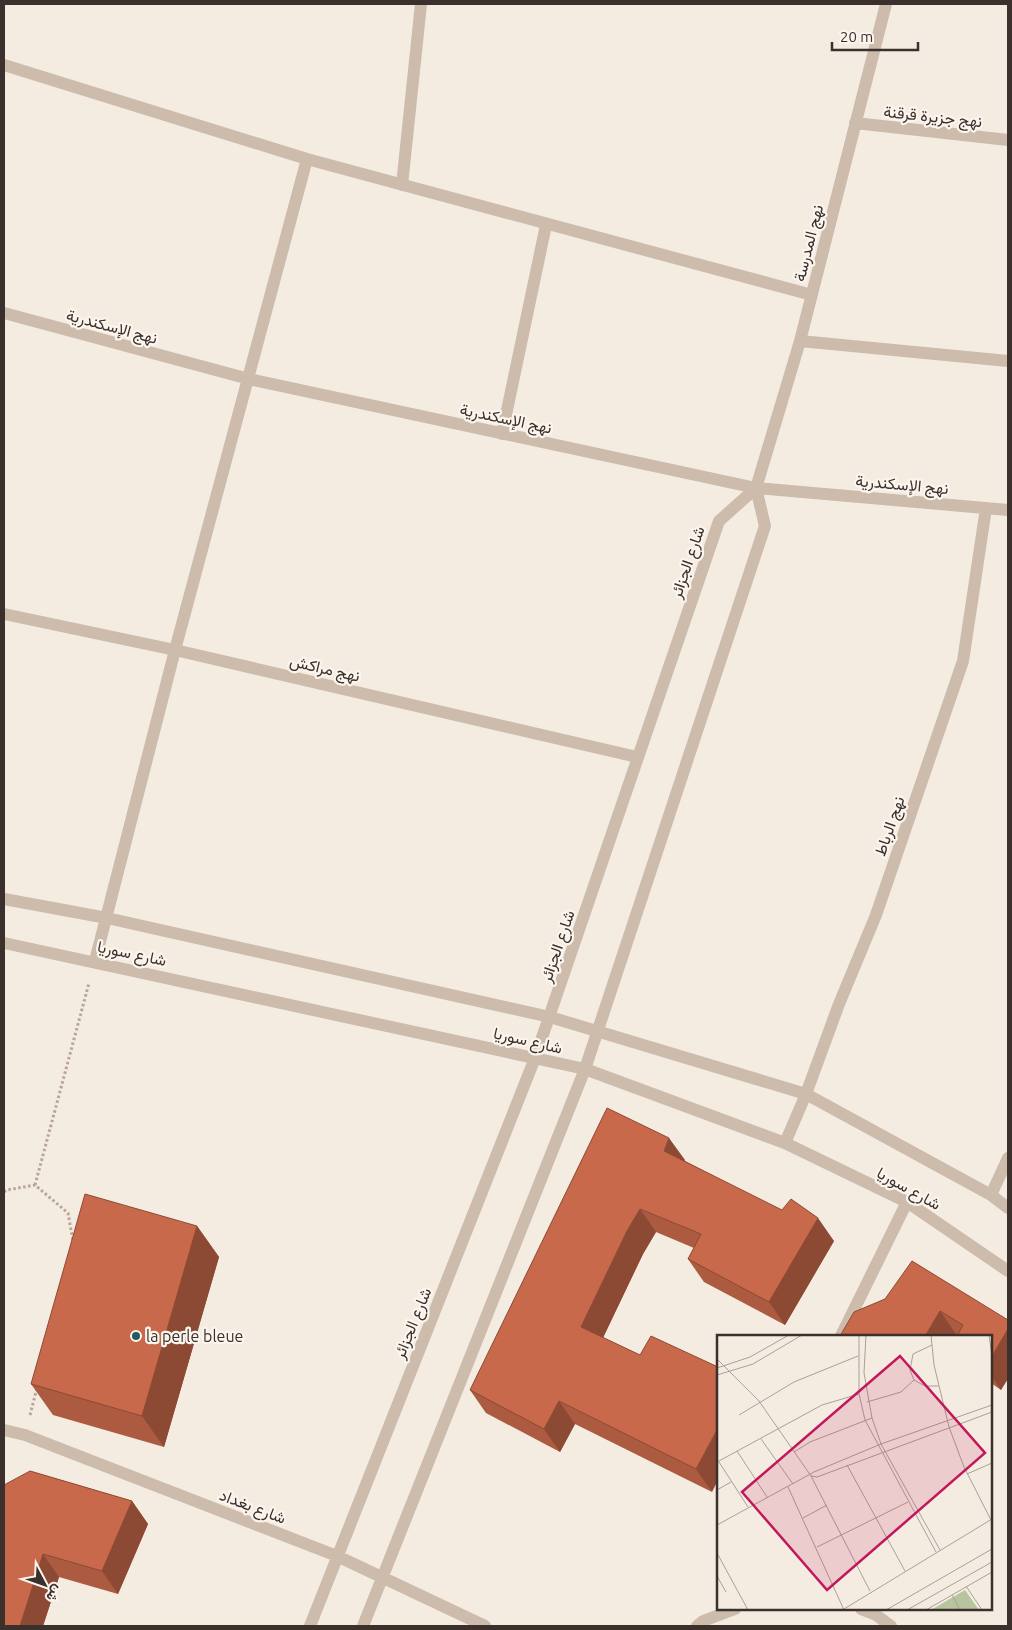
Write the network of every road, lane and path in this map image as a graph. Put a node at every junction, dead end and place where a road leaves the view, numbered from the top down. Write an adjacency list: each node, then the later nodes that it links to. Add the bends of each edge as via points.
1 (421, 4): 7 (street)
2 (886, 4): 4 (street, نهج المدرسة)
3 (4, 65): 6 (street)
4 (855, 124): 5 (street, نهج جزيرة قرقنة); 9 (street, نهج المدرسة)
5 (1008, 140)
6 (307, 159): 7 (street); 13 (street)
7 (402, 185): 8 (street)
8 (546, 225): 9 (street); 14 (street)
9 (812, 295): 11 (street, نهج المدرسة)
10 (4, 313): 13 (street, نهج الإسكندرية)
11 (800, 341): 12 (street); 15 (street, نهج المدرسة)
12 (1008, 361)
13 (249, 379): 14 (street, نهج الإسكندرية); 19 (street)
14 (502, 434): 15 (street, نهج الإسكندرية)
15 (756, 488): 16 (street, نهج الإسكندرية); 20 (street, شارع الجزائر, via 719,521); 26 (street, via 764,526)
16 (986, 508): 17 (street, نهج الإسكندرية); 29 (street, نهج الرباط, via 963,661 876,915)
17 (1008, 510)
18 (4, 614): 19 (street, نهج مراكش)
19 (174, 650): 20 (street, نهج مراكش); 22 (street)
20 (638, 757): 25 (street, شارع الجزائر)
21 (4, 899): 22 (street, شارع سوريا)
22 (107, 918): 24 (street); 25 (street, شارع سوريا)
23 (4, 942): 24 (street, شارع سوريا)
24 (95, 961): 27 (street, شارع سوريا); 32 (path)
25 (550, 1018): 26 (street, شارع سوريا); 27 (street, شارع الجزائر)
26 (597, 1032): 28 (street); 29 (street, شارع سوريا)
27 (535, 1058): 28 (street, شارع سوريا); 43 (street, شارع الجزائر)
28 (584, 1069): 30 (street, شارع سوريا); 44 (street)
29 (806, 1094): 30 (street, نهج الرباط); 34 (street, شارع سوريا)
30 (785, 1143): 35 (street, شارع سوريا)
31 (1008, 1158): 34 (street)
32 (35, 1185): 33 (path); 37 (path, via 68,1213)
33 (4, 1192)
34 (991, 1195): 36 (street, شارع سوريا)
35 (907, 1202): 38 (street, شارع سوريا); 39 (street)
36 (1008, 1208)
37 (74, 1246)
38 (1008, 1271)
39 (841, 1335)
40 (40, 1379): 42 (path)
41 (4, 1430): 42 (street, شارع بغداد)
42 (25, 1435): 43 (street, شارع بغداد)
43 (337, 1556): 44 (street, شارع بغداد); 47 (street, شارع الجزائر)
44 (382, 1578): 48 (street); 49 (street, شارع بغداد)
45 (732, 1610): 50 (street)
46 (864, 1610): 51 (street)
47 (310, 1626)
48 (363, 1626)
49 (485, 1626)
50 (697, 1626)
51 (891, 1626)

